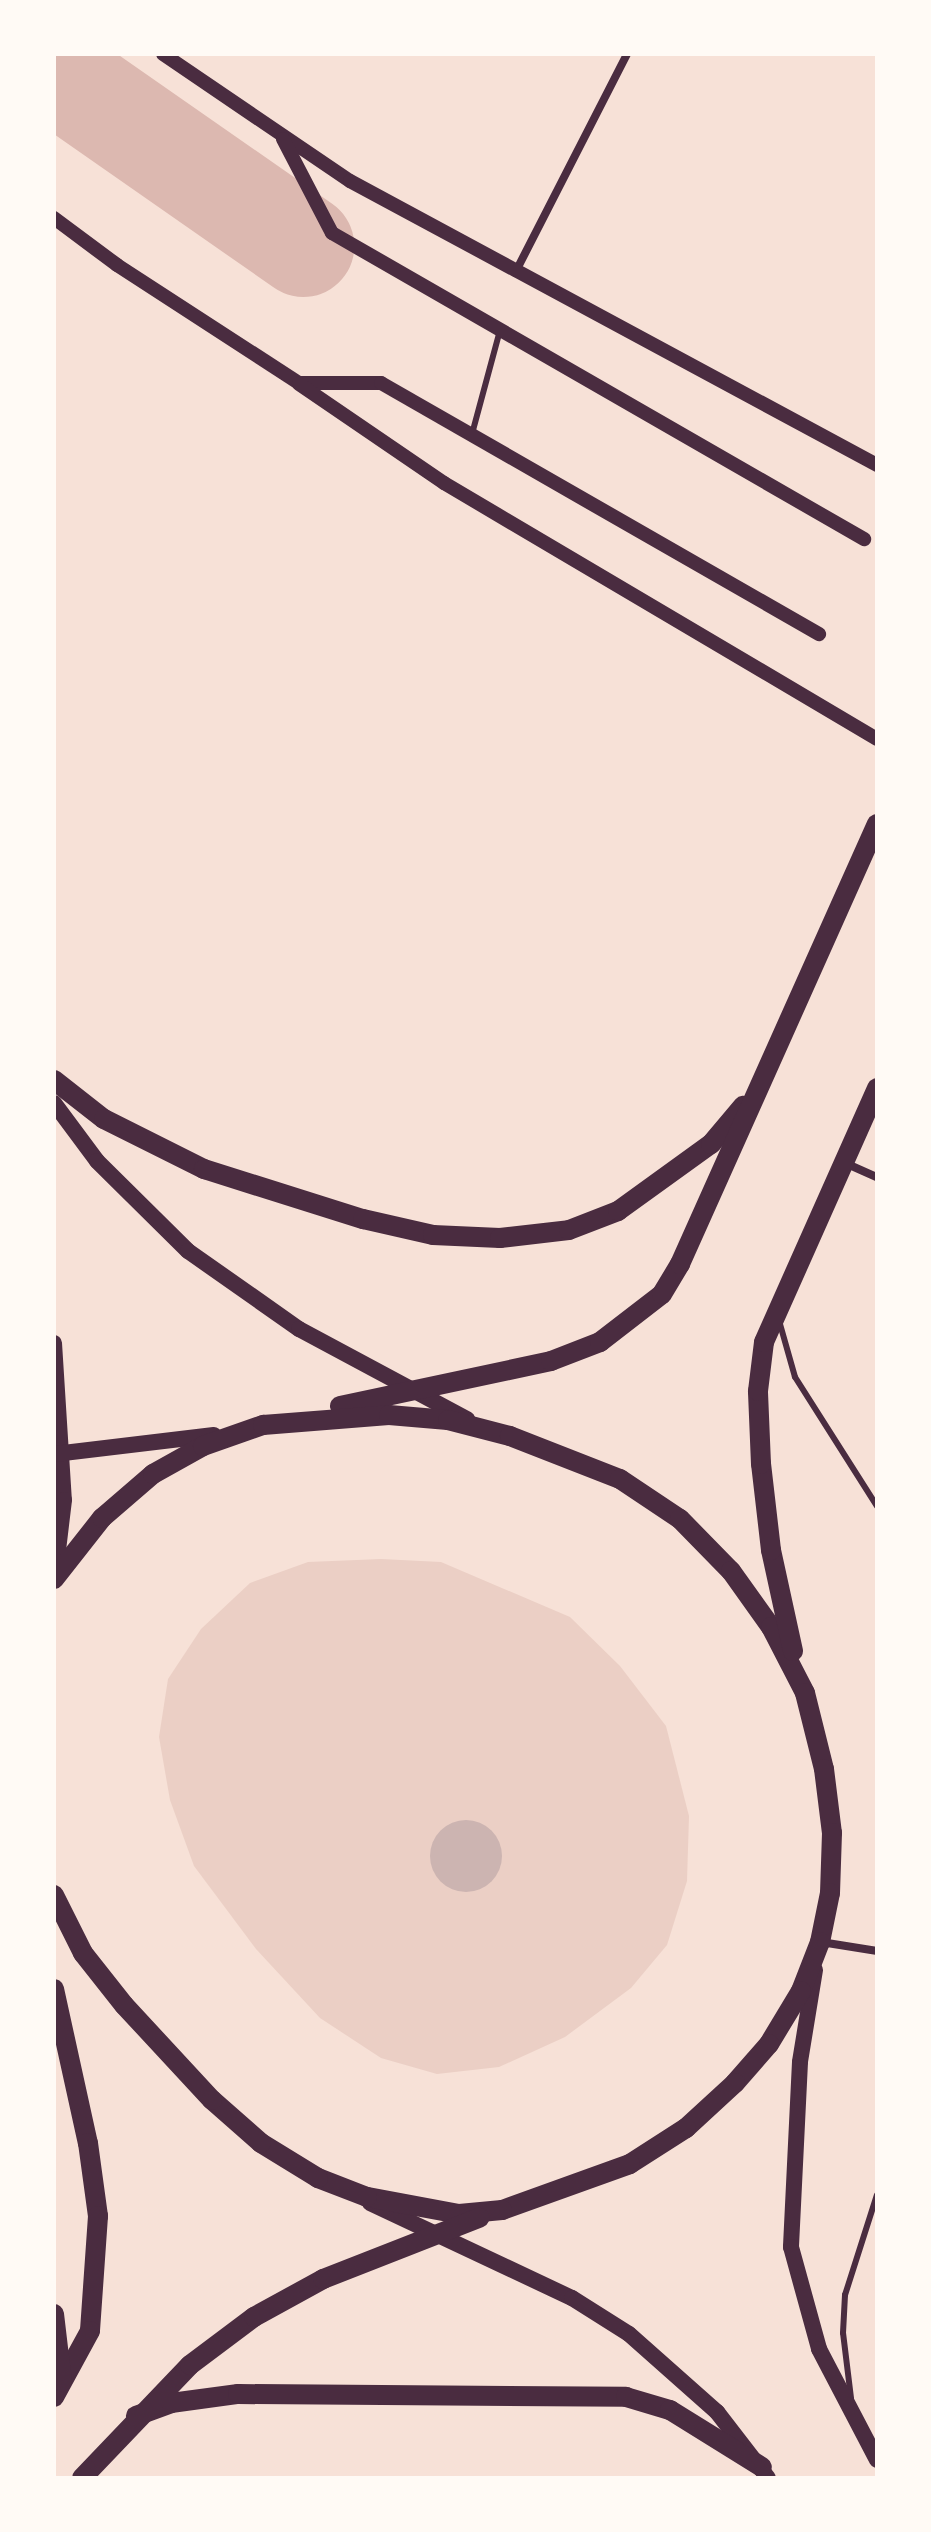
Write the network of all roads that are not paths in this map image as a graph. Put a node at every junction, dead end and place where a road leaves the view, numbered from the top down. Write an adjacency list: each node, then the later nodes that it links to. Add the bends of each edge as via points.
1 (163, 54): 3 (street)
2 (627, 54): 5 (street)
3 (281, 135): 5 (street, via 350,181); 6 (street, via 332,233)
4 (54, 218): 7 (street)
5 (515, 273): 9 (street)
6 (500, 330): 8 (lane); 10 (street)
7 (299, 383): 8 (street, via 381,383); 12 (street, via 444,483)
8 (472, 434): 11 (street, via 611,519)
9 (877, 465)
10 (864, 539)
11 (819, 634)
12 (877, 739)
13 (877, 824): 15 (main road)
14 (54, 1080): 15 (main road, via 104,1119 204,1169 363,1219 433,1235 500,1238 569,1230 618,1211 711,1144)
15 (759, 1088): 22 (main road, via 680,1264 662,1294 635,1319 600,1342 551,1361)
16 (877, 1088): 18 (main road)
17 (54, 1103): 22 (main road, via 115,1180 188,1251 299,1329)
18 (843, 1162): 19 (street); 20 (main road)
19 (877, 1177)
20 (780, 1299): 26 (lane, via 780,1338 795,1377); 28 (main road, via 764,1342 758,1391 761,1464 771,1550)
21 (54, 1343): 25 (main road)
22 (411, 1392): 23 (main road); 24 (main road)
23 (263, 1425): 24 (main road, via 389,1415 448,1420); 25 (main road, via 151,1446); 27 (main road, via 203,1446 153,1474 102,1518)
24 (510, 1436): 28 (main road, via 620,1479 680,1519 731,1571 771,1627)
25 (59, 1454): 27 (main road, via 62,1539)
26 (877, 1506)
27 (55, 1578)
28 (805, 1693): 31 (main road, via 824,1769 832,1833 830,1893)
29 (54, 1895): 33 (main road)
30 (54, 1916): 33 (main road)
31 (820, 1942): 32 (street); 37 (main road, via 801,1991 769,2044 686,2128 630,2164); 42 (main road, via 800,2062 791,2247 819,2349)
32 (877, 1951)
33 (83, 1953): 35 (main road, via 212,2100 261,2143)
34 (54, 1989): 40 (main road, via 86,2130 98,2216 90,2331)
35 (318, 2178): 37 (main road, via 417,2209 459,2214); 38 (main road)
36 (877, 2195): 42 (lane, via 845,2295 845,2358)
37 (502, 2210): 38 (main road)
38 (435, 2234): 41 (main road, via 323,2279 254,2317 190,2365); 44 (main road, via 572,2298 629,2334 673,2368)
39 (54, 2314): 40 (main road)
40 (58, 2390)
41 (136, 2416): 44 (main road, via 171,2403 238,2394 626,2397 670,2410); 45 (main road)
42 (855, 2421): 43 (main road)
43 (877, 2460)
44 (765, 2473)
45 (82, 2478)

